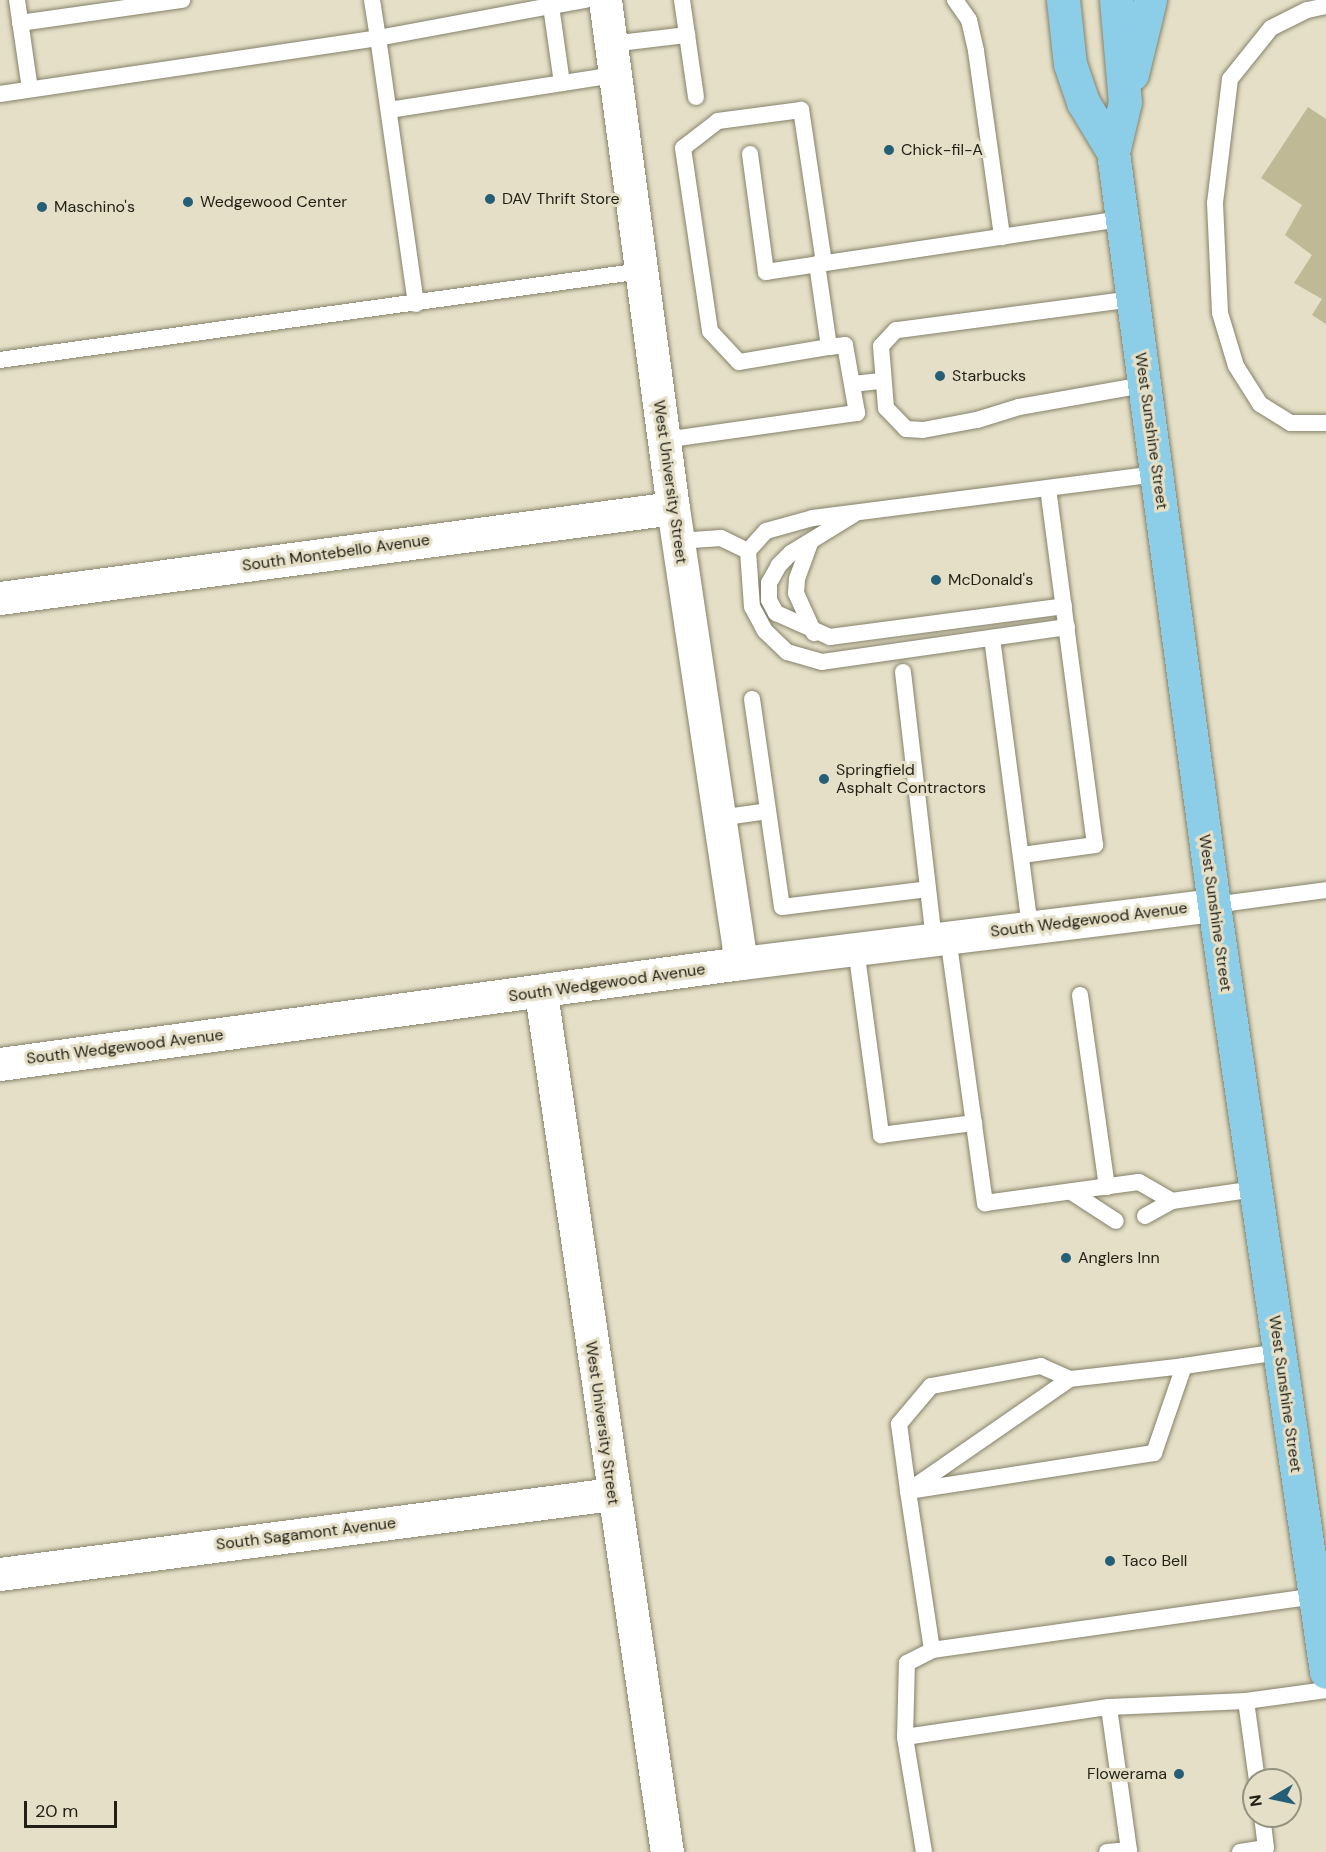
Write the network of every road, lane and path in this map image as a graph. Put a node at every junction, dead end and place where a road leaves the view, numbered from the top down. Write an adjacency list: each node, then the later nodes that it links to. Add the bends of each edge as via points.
1 (16, 0): 13 (lane)
2 (182, 0): 13 (lane)
3 (372, 0): 15 (lane)
4 (585, 0): 11 (lane)
5 (605, 0): 16 (street, West University Street)
6 (682, 0): 14 (lane)
7 (955, 0): 26 (lane, via 969,20 976,51)
8 (1116, 0): 21 (main road, West Sunshine Street)
9 (1150, 0): 21 (main road)
10 (1062, 4): 23 (main road, West Sunshine Street, via 1070,64 1080,92)
11 (551, 6): 15 (lane); 17 (lane)
12 (1326, 6): 36 (lane, via 1307,10 1271,28 1230,79 1215,203 1220,313 1236,366 1260,404 1292,423)
13 (20, 23): 18 (lane)
14 (687, 35): 16 (lane); 20 (lane)
15 (378, 38): 18 (lane); 22 (lane)
16 (613, 59): 17 (lane); 28 (street, West University Street)
17 (562, 83): 22 (lane)
18 (30, 89): 19 (lane)
19 (0, 94)
20 (696, 97)
21 (1125, 102): 23 (main road, West Sunshine Street)
22 (389, 110): 30 (lane)
23 (1113, 152): 25 (main road, West Sunshine Street)
24 (750, 154): 27 (lane, via 766,272)
25 (1122, 219): 26 (lane); 29 (main road, West Sunshine Street)
26 (1002, 237): 27 (lane)
27 (821, 263): 31 (lane); 31 (lane, via 801,110 718,121 683,148 710,331 739,362)
28 (641, 271): 30 (lane); 37 (street, West University Street)
29 (1133, 299): 33 (lane, via 896,330 881,346); 35 (main road, West Sunshine Street)
30 (416, 304): 32 (lane)
31 (830, 347): 34 (lane, via 845,345)
32 (0, 360)
33 (882, 381): 34 (lane); 35 (lane, via 886,408 893,419 906,429 923,430 1018,407)
34 (852, 384): 37 (lane, via 857,413)
35 (1144, 385): 38 (main road, West Sunshine Street)
36 (1326, 423)
37 (664, 440): 40 (street, West University Street)
38 (1156, 474): 39 (lane); 57 (main road, West Sunshine Street)
39 (1048, 488): 41 (lane); 46 (lane)
40 (673, 508): 42 (street, West University Street); 45 (street, South Montebello Avenue)
41 (857, 512): 43 (lane); 44 (lane, via 813,518 766,531)
42 (678, 541): 44 (lane, via 721,538); 53 (street, West University Street)
43 (810, 543): 48 (lane, via 796,579 796,593); 48 (lane, via 778,565 769,583 776,613)
44 (748, 551): 49 (lane, via 752,607 765,631 787,652 822,662)
45 (0, 598)
46 (1064, 606): 47 (lane); 48 (lane, via 852,636)
47 (1067, 627): 49 (lane); 54 (lane, via 1095,846)
48 (814, 633)
49 (992, 638): 54 (lane)
50 (903, 672): 55 (lane)
51 (752, 699): 52 (lane)
52 (768, 811): 53 (lane); 55 (lane, via 782,907)
53 (719, 818): 61 (street, West University Street)
54 (1022, 855): 58 (lane)
55 (928, 889): 59 (lane)
56 (1326, 890): 57 (lane)
57 (1214, 905): 58 (street, South Wedgewood Avenue); 67 (main road, West Sunshine Street)
58 (1030, 928): 59 (street, South Wedgewood Avenue)
59 (941, 938): 60 (street, South Wedgewood Avenue); 65 (lane)
60 (856, 949): 61 (street, South Wedgewood Avenue); 65 (lane, via 881,1135)
61 (741, 963): 62 (street, South Wedgewood Avenue)
62 (541, 993): 64 (street, South Wedgewood Avenue); 76 (street, West University Street)
63 (1080, 995): 66 (lane)
64 (0, 1064)
65 (974, 1123): 68 (lane, via 985,1203)
66 (1107, 1187): 68 (lane); 69 (lane, via 1139,1182)
67 (1255, 1189): 69 (lane); 72 (main road, West Sunshine Street)
68 (1073, 1192): 71 (lane)
69 (1172, 1201): 70 (lane)
70 (1145, 1216)
71 (1116, 1221)
72 (1279, 1352): 73 (lane); 78 (main road, West Sunshine Street)
73 (1184, 1366): 74 (lane); 75 (lane, via 1154,1453)
74 (1071, 1379): 75 (lane); 75 (lane, via 1041,1366 931,1386 900,1424)
75 (908, 1491): 79 (lane)
76 (612, 1494): 77 (street, South Sagamont Avenue); 88 (street, West University Street)
77 (0, 1574)
78 (1315, 1596): 79 (lane); 80 (main road, West Sunshine Street)
79 (932, 1650): 84 (lane, via 907,1663)
80 (1326, 1672)
81 (1326, 1690): 82 (lane)
82 (1246, 1701): 83 (lane); 85 (lane)
83 (1109, 1707): 84 (lane); 87 (lane)
84 (904, 1737): 89 (lane)
85 (1255, 1768)
86 (1264, 1828): 91 (lane, via 1266,1848)
87 (1131, 1851): 90 (lane)
88 (667, 1852)
89 (924, 1852)
90 (1107, 1852)
91 (1240, 1852)

